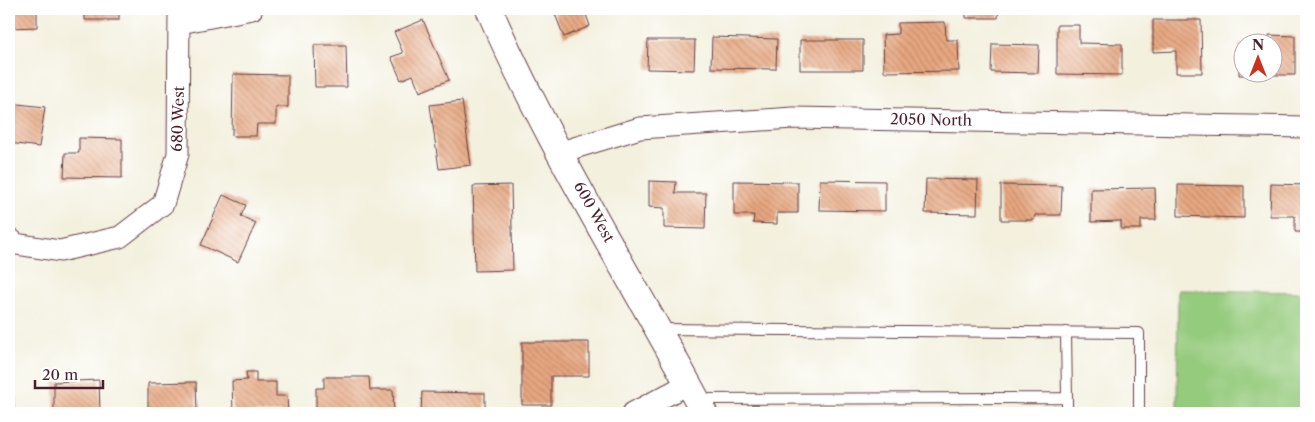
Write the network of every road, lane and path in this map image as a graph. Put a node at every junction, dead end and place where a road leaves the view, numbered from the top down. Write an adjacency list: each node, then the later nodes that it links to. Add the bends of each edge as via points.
1 (252, 9): 3 (street)
2 (489, 9): 5 (street, 600 West)
3 (180, 16): 6 (street, 680 West, via 178,154 163,204 120,237 60,251 16,244)
4 (1306, 127): 5 (street, 2050 North, via 793,118 640,128)
5 (560, 152): 7 (street, 600 West)
6 (9, 238)
7 (658, 329): 8 (lane); 10 (street, 600 West)
8 (1066, 332): 9 (lane); 13 (lane, via 1139,333)
9 (1067, 398): 10 (lane); 12 (lane)
10 (696, 399): 11 (street)
11 (634, 413)
12 (1067, 413)
13 (1138, 413)

